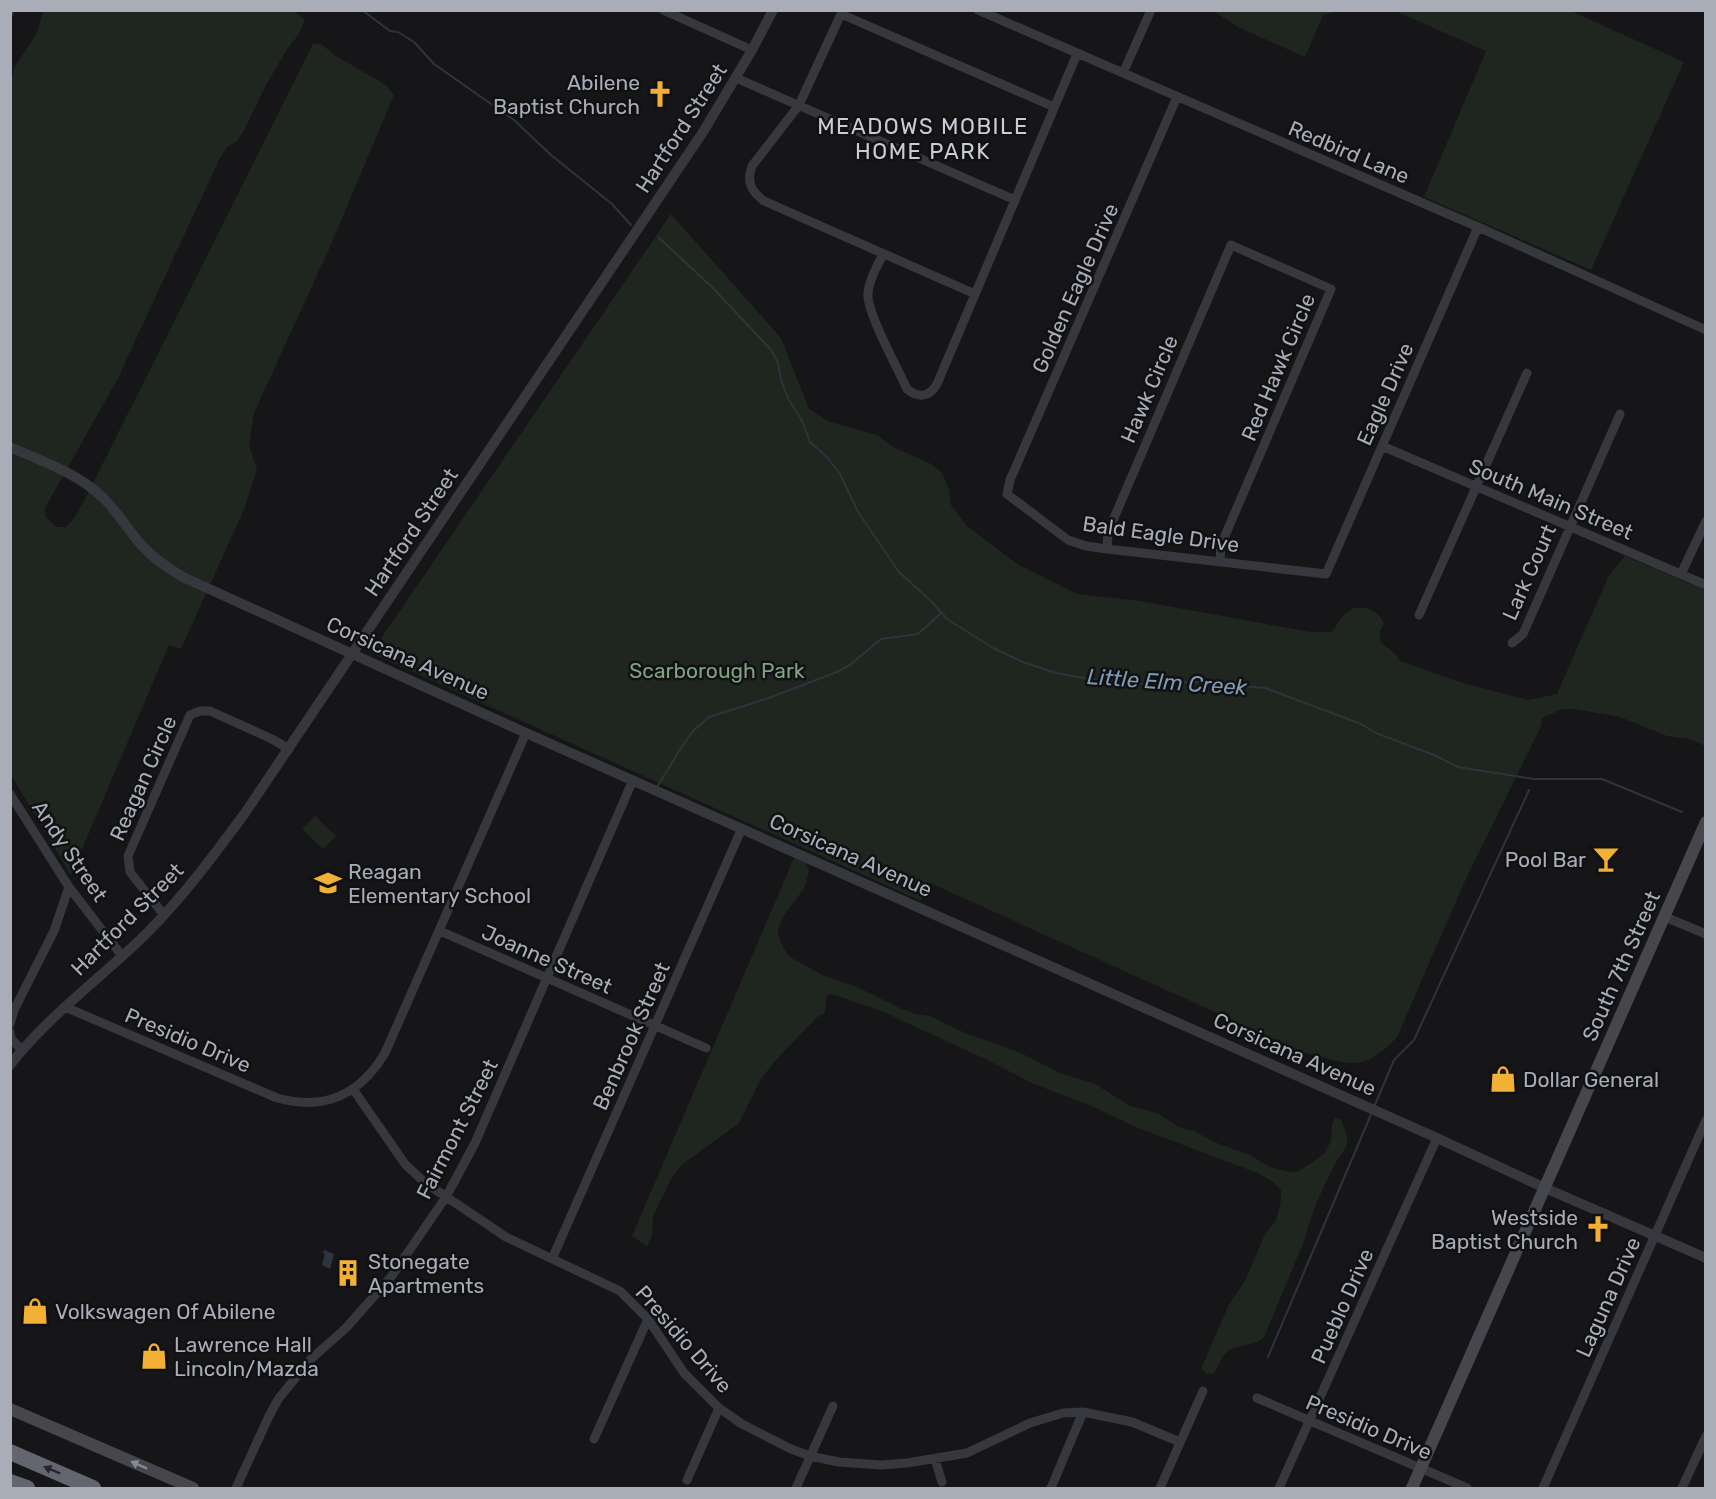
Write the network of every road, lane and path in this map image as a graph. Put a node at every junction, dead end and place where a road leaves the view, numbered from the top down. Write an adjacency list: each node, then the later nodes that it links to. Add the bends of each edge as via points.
1 (663, 10): 5 (street)
2 (774, 10): 5 (street, Hartford Street)
3 (978, 10): 6 (street, Redbird Lane)
4 (1151, 10): 7 (street)
5 (752, 50): 8 (street, Hartford Street)
6 (1077, 54): 7 (street, Redbird Lane); 11 (street)
7 (1123, 73): 9 (street, Redbird Lane)
8 (736, 78): 10 (street); 33 (street, Hartford Street)
9 (1178, 97): 13 (street, Redbird Lane); 23 (street, Golden Eagle Drive)
10 (799, 105): 11 (street, via 841,14); 12 (street); 15 (street, via 752,166 748,176 755,194)
11 (1054, 107): 12 (street)
12 (1016, 200): 16 (street)
13 (1478, 227): 17 (street, Redbird Lane); 20 (street, Eagle Drive)
14 (1231, 245): 26 (street, Hawk Circle, via 1108,532); 27 (street, Red Hawk Circle, via 1331,289 1221,545)
15 (883, 254): 16 (street); 16 (street, via 870,282 868,298 907,389 913,394 921,396 933,391)
16 (975, 294)
17 (1706, 330)
18 (1527, 373): 22 (street)
19 (1620, 414): 25 (street, Lark Court)
20 (1382, 446): 22 (street, South Main Street); 28 (street, Eagle Drive)
21 (10, 447): 33 (street, Corsicana Avenue, via 87,484 168,569)
22 (1478, 487): 25 (street, South Main Street); 31 (street)
23 (1007, 494): 26 (street, Bald Eagle Drive, via 1068,540)
24 (1706, 520): 29 (street)
25 (1569, 526): 29 (street, South Main Street); 32 (street, Lark Court, via 1522,634)
26 (1107, 549): 27 (street, Bald Eagle Drive)
27 (1220, 560): 28 (street, Bald Eagle Drive)
28 (1326, 574)
29 (1681, 574): 30 (street, South Main Street)
30 (1706, 585)
31 (1419, 615)
32 (1512, 643)
33 (353, 654): 34 (street, Corsicana Avenue); 35 (street, Hartford Street)
34 (526, 732): 36 (street, Corsicana Avenue); 43 (street)
35 (289, 749): 41 (street, Hartford Street, via 206,866); 41 (street, Reagan Circle, via 210,711 190,715 128,856 130,872)
36 (633, 780): 39 (street, Corsicana Avenue); 46 (street, Fairmont Street)
37 (10, 794): 40 (street, Andy Street)
38 (1704, 826): 42 (main road, South 7th Street)
39 (742, 828): 49 (street, Benbrook Street); 56 (street, Corsicana Avenue)
40 (69, 887): 45 (street, Andy Street); 48 (street, via 54,931)
41 (164, 915): 45 (street, Hartford Street)
42 (1665, 917): 44 (street); 57 (main road, South 7th Street)
43 (440, 931): 46 (street, Joanne Street); 54 (street, via 385,1053)
44 (1706, 934)
45 (122, 956): 47 (street, Hartford Street)
46 (548, 978): 49 (street, Joanne Street); 58 (street, Fairmont Street, via 476,1143)
47 (65, 1007): 52 (street, Hartford Street); 54 (street, Presidio Drive, via 277,1098 316,1103)
48 (10, 1024)
49 (655, 1026): 51 (street, Joanne Street); 61 (street, Benbrook Street)
50 (10, 1032): 52 (street, via 11,1039)
51 (706, 1048)
52 (22, 1050): 53 (street, Hartford Street)
53 (10, 1065)
54 (353, 1089): 58 (street, Presidio Drive, via 405,1164)
55 (1706, 1120): 59 (street, Laguna Drive)
56 (1437, 1138): 57 (street, Corsicana Avenue); 69 (street, Pueblo Drive)
57 (1545, 1188): 59 (street, Corsicana Avenue); 76 (main road, South 7th Street)
58 (446, 1197): 61 (street, Presidio Drive, via 506,1237); 83 (street, Fairmont Street, via 391,1277 346,1328 311,1359 279,1398)
59 (1655, 1236): 60 (street, Corsicana Avenue); 90 (street, Laguna Drive)
60 (1706, 1258)
61 (552, 1259): 62 (street, Presidio Drive, via 620,1291)
62 (648, 1318): 66 (street, Presidio Drive, via 684,1373); 71 (street)
63 (1203, 1391): 72 (street)
64 (1257, 1398): 69 (street, Presidio Drive)
65 (833, 1406): 74 (street)
66 (719, 1408): 74 (street, Presidio Drive, via 768,1439); 77 (street)
67 (10, 1409): 82 (main road, one-way to 67)
68 (1083, 1413): 72 (street, Presidio Drive, via 1132,1422); 75 (street, Presidio Drive, via 1049,1417 973,1450); 85 (street)
69 (1310, 1421): 76 (street, Presidio Drive); 87 (street, Pueblo Drive)
70 (1706, 1436): 91 (street)
71 (594, 1438)
72 (1180, 1442): 86 (street)
73 (10, 1452): 81 (highway, one-way to 73)
74 (810, 1456): 75 (street, Presidio Drive, via 881,1466); 84 (street)
75 (935, 1459): 79 (street)
76 (1421, 1468): 88 (main road, South 7th Street); 89 (street, Presidio Drive)
77 (687, 1480)
78 (10, 1482): 80 (highway)
79 (942, 1482)
80 (27, 1488)
81 (93, 1488)
82 (192, 1488)
83 (236, 1488)
84 (796, 1488)
85 (1051, 1488)
86 (1160, 1488)
87 (1279, 1488)
88 (1412, 1488)
89 (1467, 1488)
90 (1543, 1488)
91 (1682, 1488)

